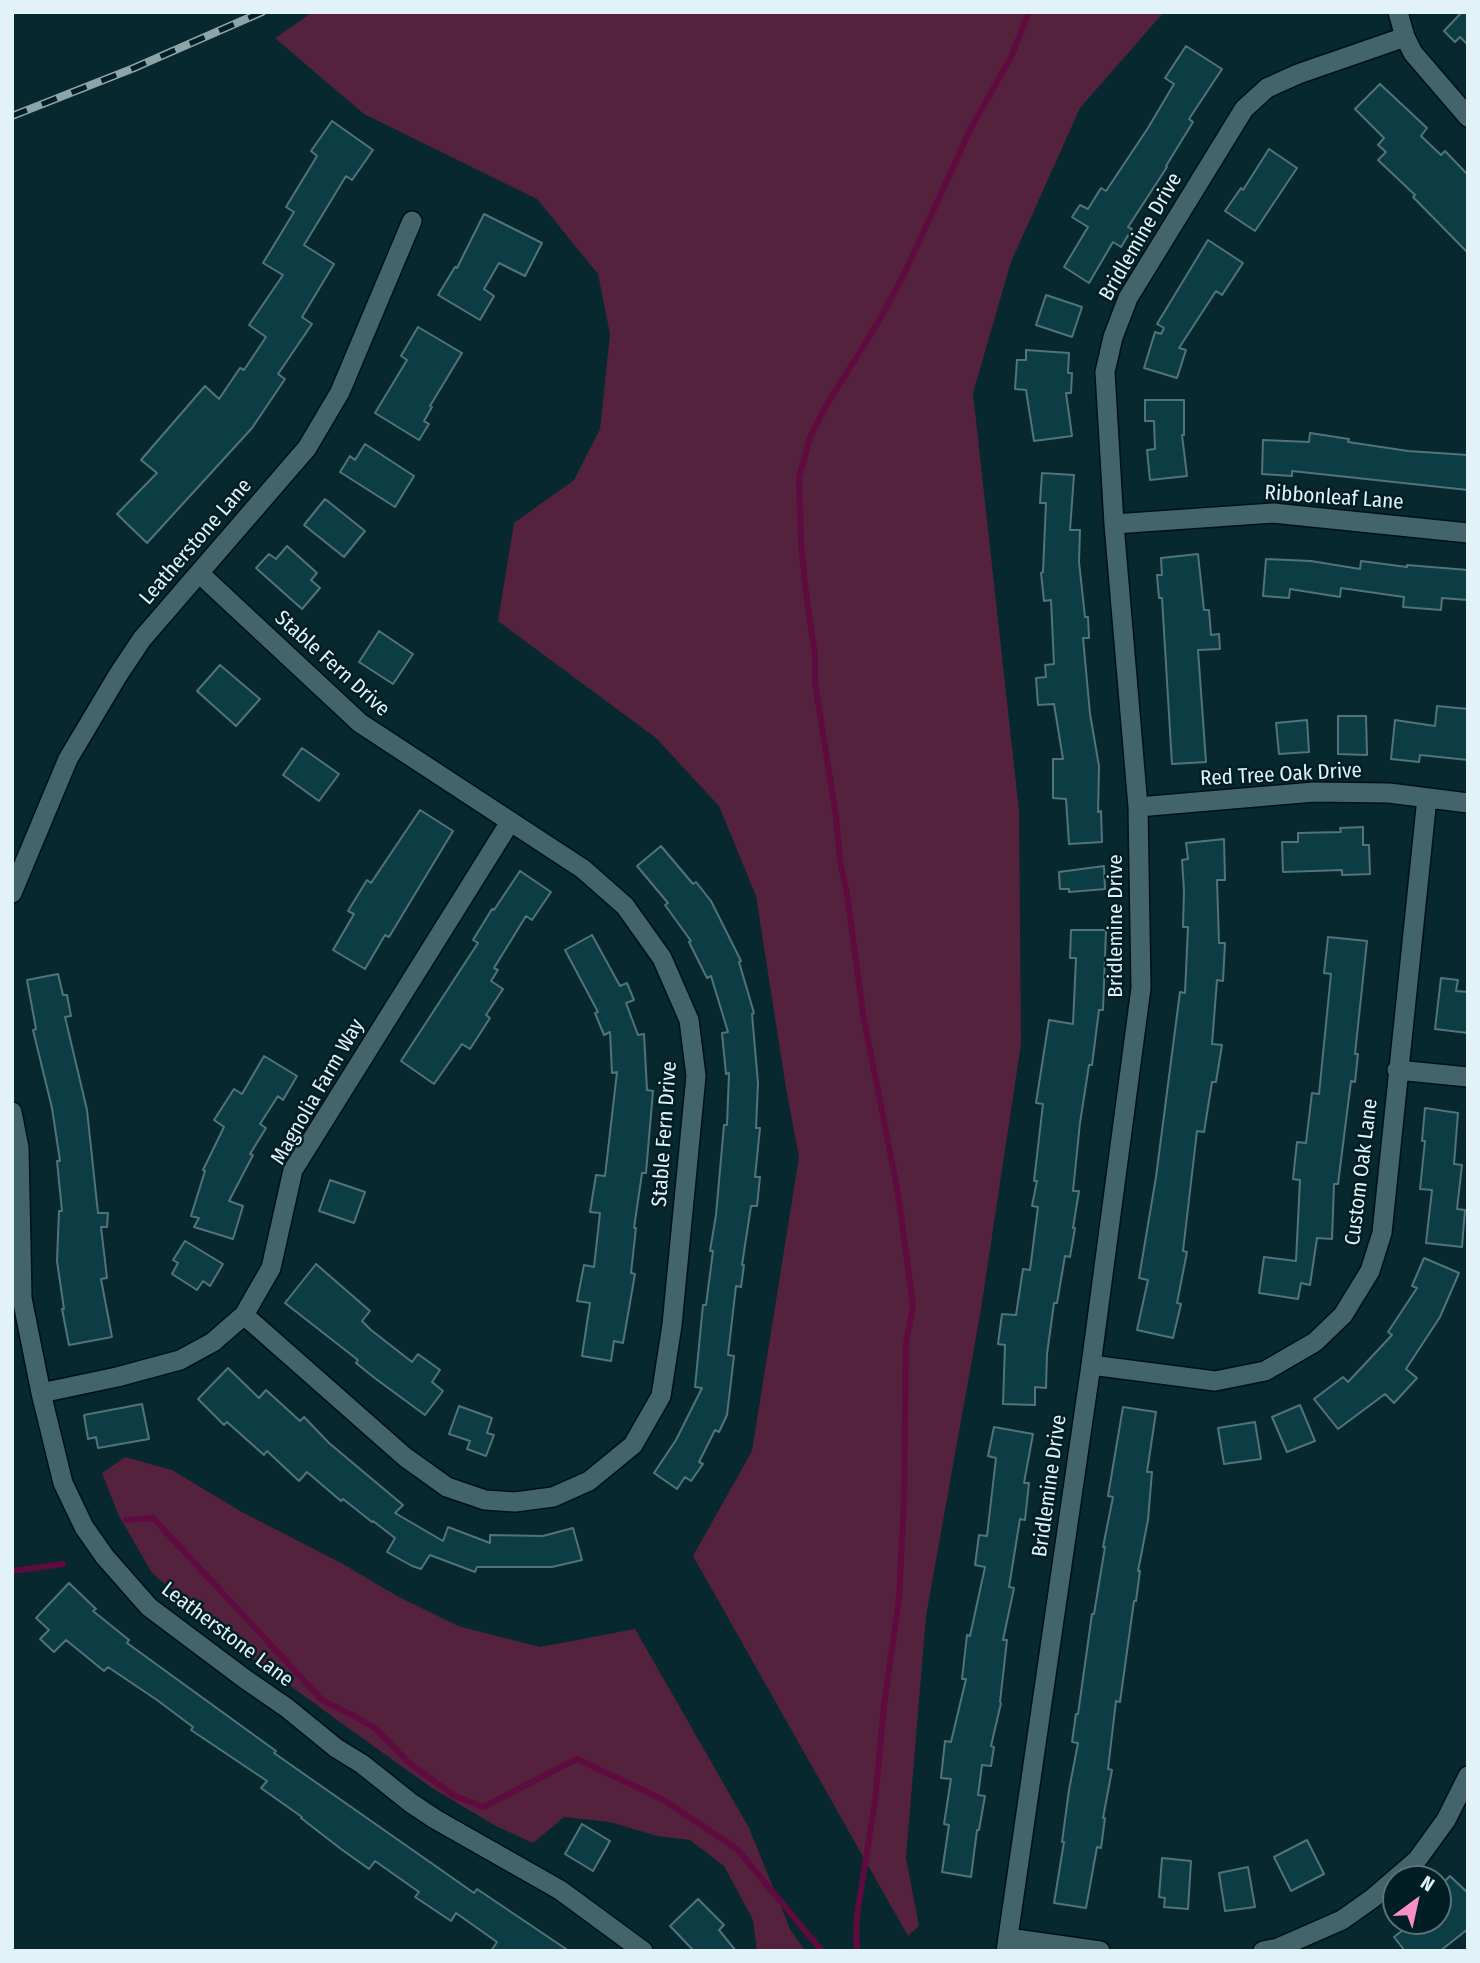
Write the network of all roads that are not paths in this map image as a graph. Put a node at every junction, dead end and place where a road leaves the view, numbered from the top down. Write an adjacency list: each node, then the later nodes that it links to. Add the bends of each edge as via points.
1 (1398, 12): 2 (street)
2 (1405, 37): 3 (street, via 1413,53); 5 (street, Bridlemine Drive, via 1298,74 1267,88 1244,109 1128,298 1105,372)
3 (1468, 117)
4 (412, 221): 7 (street, Leatherstone Lane, via 340,392 307,448)
5 (1114, 524): 6 (street, Ribbonleaf Lane, via 1273,513); 10 (street, Bridlemine Drive)
6 (1468, 533)
7 (199, 573): 11 (street, Stable Fern Drive, via 360,723); 12 (street, Leatherstone Lane, via 142,639 93,714 68,759)
8 (1427, 798): 9 (street, Red Tree Oak Drive); 10 (street, Red Tree Oak Drive, via 1314,792); 13 (street, Custom Oak Lane)
9 (1468, 803)
10 (1138, 807): 17 (street, Bridlemine Drive, via 1141,988)
11 (510, 822): 16 (street, Magnolia Farm Way, via 293,1170 271,1269); 16 (street, Stable Fern Drive, via 583,869 625,906 662,958 689,1020 696,1076 661,1396 633,1444 589,1481 553,1497 485,1500 447,1487 405,1457)
12 (12, 893)
13 (1397, 1070): 14 (street); 17 (street, Custom Oak Lane, via 1382,1233 1370,1271 1343,1315 1325,1333 1265,1371 1215,1381)
14 (1468, 1077)
15 (12, 1112): 18 (street, Leatherstone Lane, via 19,1148 22,1298)
16 (244, 1315): 18 (street, Magnolia Farm Way, via 213,1342 180,1360)
17 (1091, 1364): 20 (street, Bridlemine Drive)
18 (41, 1392): 21 (street, Leatherstone Lane, via 63,1483 84,1527 149,1607 435,1819 560,1890)
19 (1468, 1776): 23 (street, via 1446,1820 1416,1860 1373,1898 1342,1920)
20 (1007, 1944): 22 (street)
21 (643, 1951)
22 (1100, 1951)
23 (1263, 1951)

